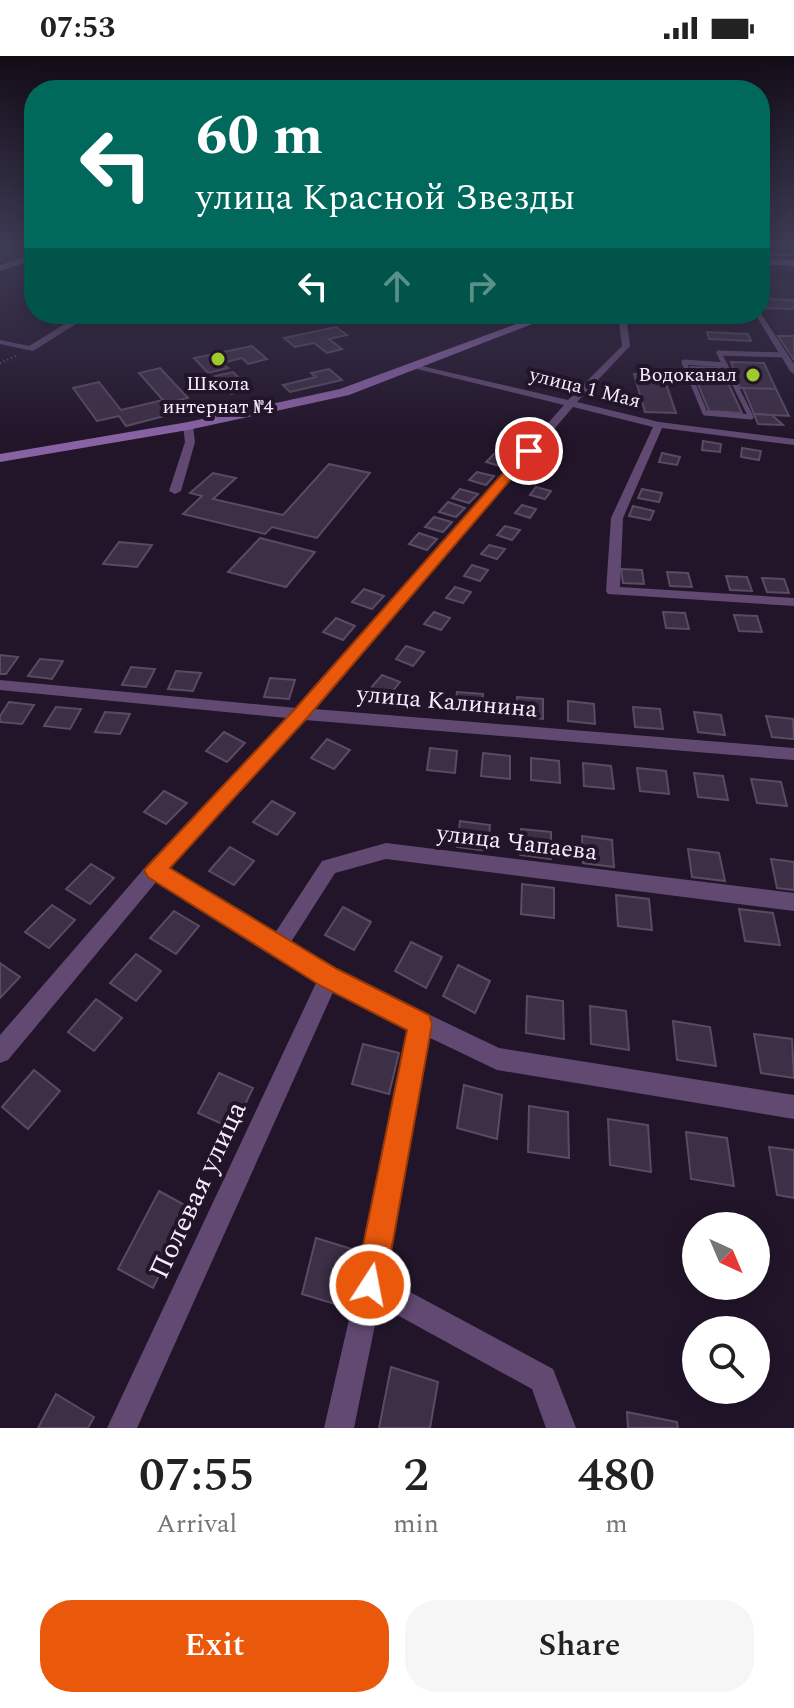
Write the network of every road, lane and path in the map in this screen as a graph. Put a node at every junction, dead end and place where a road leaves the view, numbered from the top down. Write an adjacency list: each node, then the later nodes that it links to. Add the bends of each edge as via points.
1 (71, 324): 5 (street, via 30,349)
2 (527, 324): 8 (street)
3 (623, 324): 10 (street, via 626,346)
4 (765, 324): 6 (street)
5 (0, 342)
6 (784, 355): 7 (lane, via 719,353); 9 (street)
7 (726, 365): 11 (lane, via 751,417); 11 (lane, via 684,362)
8 (416, 366): 10 (street, улица 1 Мая); 13 (street, via 344,392)
9 (794, 371)
10 (571, 403): 12 (street, улица 1 Мая); 20 (street)
11 (709, 414): 14 (lane)
12 (659, 425): 14 (street, улица 1 Мая); 18 (street, via 617,518 613,591)
13 (188, 426): 16 (street); 17 (street, via 190,442)
14 (707, 432): 15 (street, улица 1 Мая)
15 (794, 442)
16 (0, 458)
17 (175, 491)
18 (794, 602)
19 (0, 685): 20 (street, улица Калинина)
20 (301, 714): 21 (street, улица Калинина); 22 (street)
21 (794, 754)
22 (155, 870): 24 (street); 27 (street)
23 (794, 902): 24 (street, улица Чапаева, via 386,851 329,867)
24 (278, 945): 25 (street)
25 (329, 977): 26 (street); 30 (street, Полевая улица)
26 (420, 1024): 28 (street, via 497,1059); 29 (street)
27 (0, 1052)
28 (794, 1107)
29 (370, 1285): 31 (street); 32 (street, via 543,1379)
30 (122, 1428)
31 (339, 1428)
32 (561, 1428)

